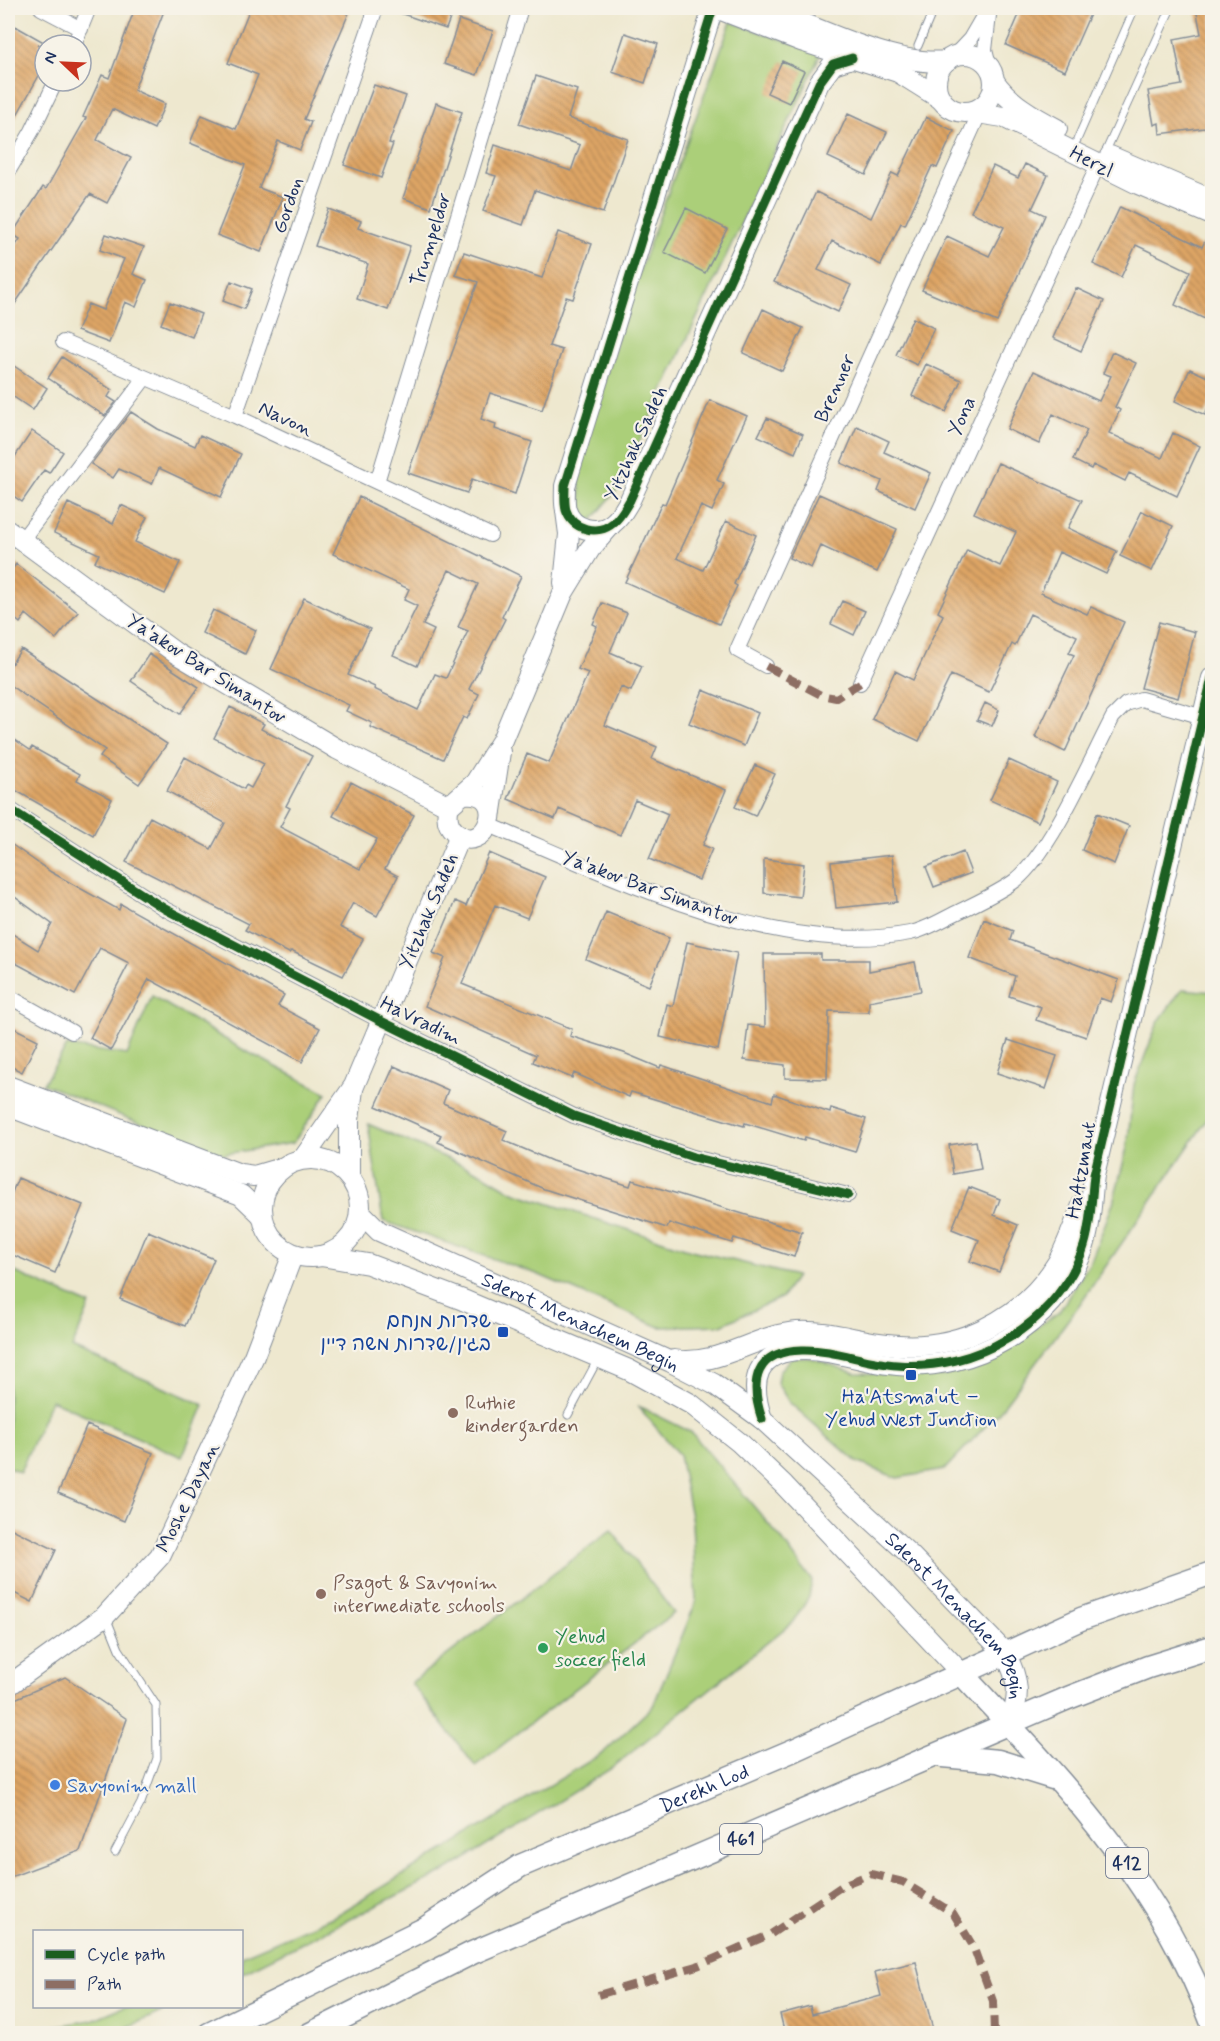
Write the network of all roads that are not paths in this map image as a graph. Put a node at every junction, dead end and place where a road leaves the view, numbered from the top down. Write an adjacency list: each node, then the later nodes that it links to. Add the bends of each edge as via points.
1 (41, 8): 11 (street)
2 (89, 8): 11 (street)
3 (376, 8): 27 (street, Gordon)
4 (521, 8): 28 (street, Trumpeldor)
5 (714, 8): 14 (street); 29 (street, Yitzhak Sadeh, via 565,486)
6 (767, 8): 15 (street, via 875,49 928,63)
7 (934, 8): 13 (lane)
8 (989, 8): 15 (street, via 970,39); 16 (street, via 985,50)
9 (1171, 8): 21 (lane)
10 (1133, 12): 20 (lane)
11 (81, 29): 12 (street)
12 (79, 33)
13 (918, 46)
14 (852, 57): 18 (street, via 898,72); 30 (street, Yitzhak Sadeh, via 833,63 819,83 630,500)
15 (950, 59): 16 (street, via 971,55); 18 (street, via 937,77)
16 (991, 74): 19 (street, via 992,94); 20 (street, Herzl, via 1000,90 1023,109)
17 (50, 93): 22 (street)
18 (941, 99): 19 (street, via 952,110)
19 (976, 112): 21 (street, Herzl, via 1010,120); 34 (street, Brenner, via 737,650)
20 (1077, 140): 21 (street, Herzl)
21 (1102, 160): 23 (street, Herzl); 24 (street, Herzl); 36 (street, Yona)
22 (8, 172)
23 (1212, 200)
24 (1212, 215)
25 (63, 342): 26 (street, Navon)
26 (145, 378): 27 (street, Navon); 31 (street)
27 (235, 416): 28 (street, Navon)
28 (377, 482): 32 (street, Navon)
29 (566, 511): 30 (street, Yitzhak Sadeh, via 580,527 591,531); 33 (street, Yitzhak Sadeh, via 567,570)
30 (613, 524): 33 (street, Yitzhak Sadeh, via 585,557)
31 (14, 535): 39 (street, Ya'akov Bar Simantov, via 177,654 337,749)
32 (490, 535)
33 (560, 600): 38 (street, Yitzhak Sadeh)
34 (766, 666)
35 (1212, 678): 37 (street, HaAtzmaut)
36 (860, 683)
37 (1203, 717): 41 (street, Ya'akov Bar Simantov, via 1141,699 1126,704 1113,717 1041,851 1015,880 912,933 814,935 738,922 651,891); 51 (street, HaAtzmaut)
38 (502, 740): 39 (street, Yitzhak Sadeh, via 475,783); 41 (street, Yitzhak Sadeh)
39 (456, 800): 41 (street, via 470,793 483,798); 42 (street, via 447,820)
40 (8, 808): 44 (street, HaVradim, via 165,909)
41 (490, 818): 42 (street, via 480,835)
42 (459, 836): 44 (street, Yitzhak Sadeh)
43 (8, 996): 45 (street)
44 (381, 1021): 47 (street, Yitzhak Sadeh); 53 (street, HaVradim, via 574,1116 693,1157)
45 (72, 1032)
46 (8, 1086): 50 (street, via 240,1174 254,1176)
47 (354, 1086): 49 (street, Yitzhak Sadeh); 52 (street, Yitzhak Sadeh, via 349,1120)
48 (8, 1106): 55 (street, via 241,1195)
49 (303, 1159): 50 (street); 52 (street, via 329,1161)
50 (281, 1168): 55 (street, via 266,1188)
51 (1094, 1175): 59 (street, HaAtzmaut, via 1069,1241 1045,1280 1015,1310 976,1334 934,1345 912,1346 815,1331 795,1332 709,1360); 61 (street, HaAtzmaut, via 1087,1236 1081,1253 1055,1297 1019,1331 996,1346 947,1364 884,1364 815,1351 784,1353 771,1358 755,1377)
52 (349, 1176): 54 (street, via 357,1190)
53 (848, 1195)
54 (360, 1212): 57 (street, via 353,1233 342,1246); 59 (street, Sderot Menachem Begin, via 390,1237)
55 (262, 1215): 56 (street, via 272,1238)
56 (293, 1254): 57 (street); 63 (street, Moshe Dayan, via 254,1356 160,1556)
57 (321, 1256): 58 (street, Sderot Menachem Begin, via 368,1264)
58 (599, 1357): 60 (lane); 66 (street, Sderot Menachem Begin, via 667,1389 740,1443)
59 (662, 1359): 61 (street, Sderot Menachem Begin, via 714,1384)
60 (568, 1415)
61 (762, 1419): 65 (street, Sderot Menachem Begin, via 909,1554)
62 (1212, 1574): 65 (main road, Derekh Lod, via 1082,1619)
63 (105, 1616): 67 (street, Moshe Dayan); 71 (lane, via 119,1649 156,1705 157,1758 141,1803)
64 (1212, 1647): 68 (main road, 461, via 1107,1683)
65 (1005, 1653): 66 (main road, Derekh Lod); 68 (street, Sderot Menachem Begin, via 1019,1688)
66 (962, 1674): 68 (main road, Sderot Menachem Begin / 412); 73 (main road, Derekh Lod, via 520,1866 424,1929)
67 (8, 1686)
68 (1009, 1724): 69 (main road, 461); 70 (main road, 412)
69 (935, 1756): 70 (main road, via 998,1761); 74 (main road, 461, via 472,1953)
70 (1058, 1780): 72 (main road, 412, via 1103,1830 1139,1880 1192,1973)
71 (115, 1852)
72 (1212, 2023)
73 (209, 2034)
74 (310, 2034)

